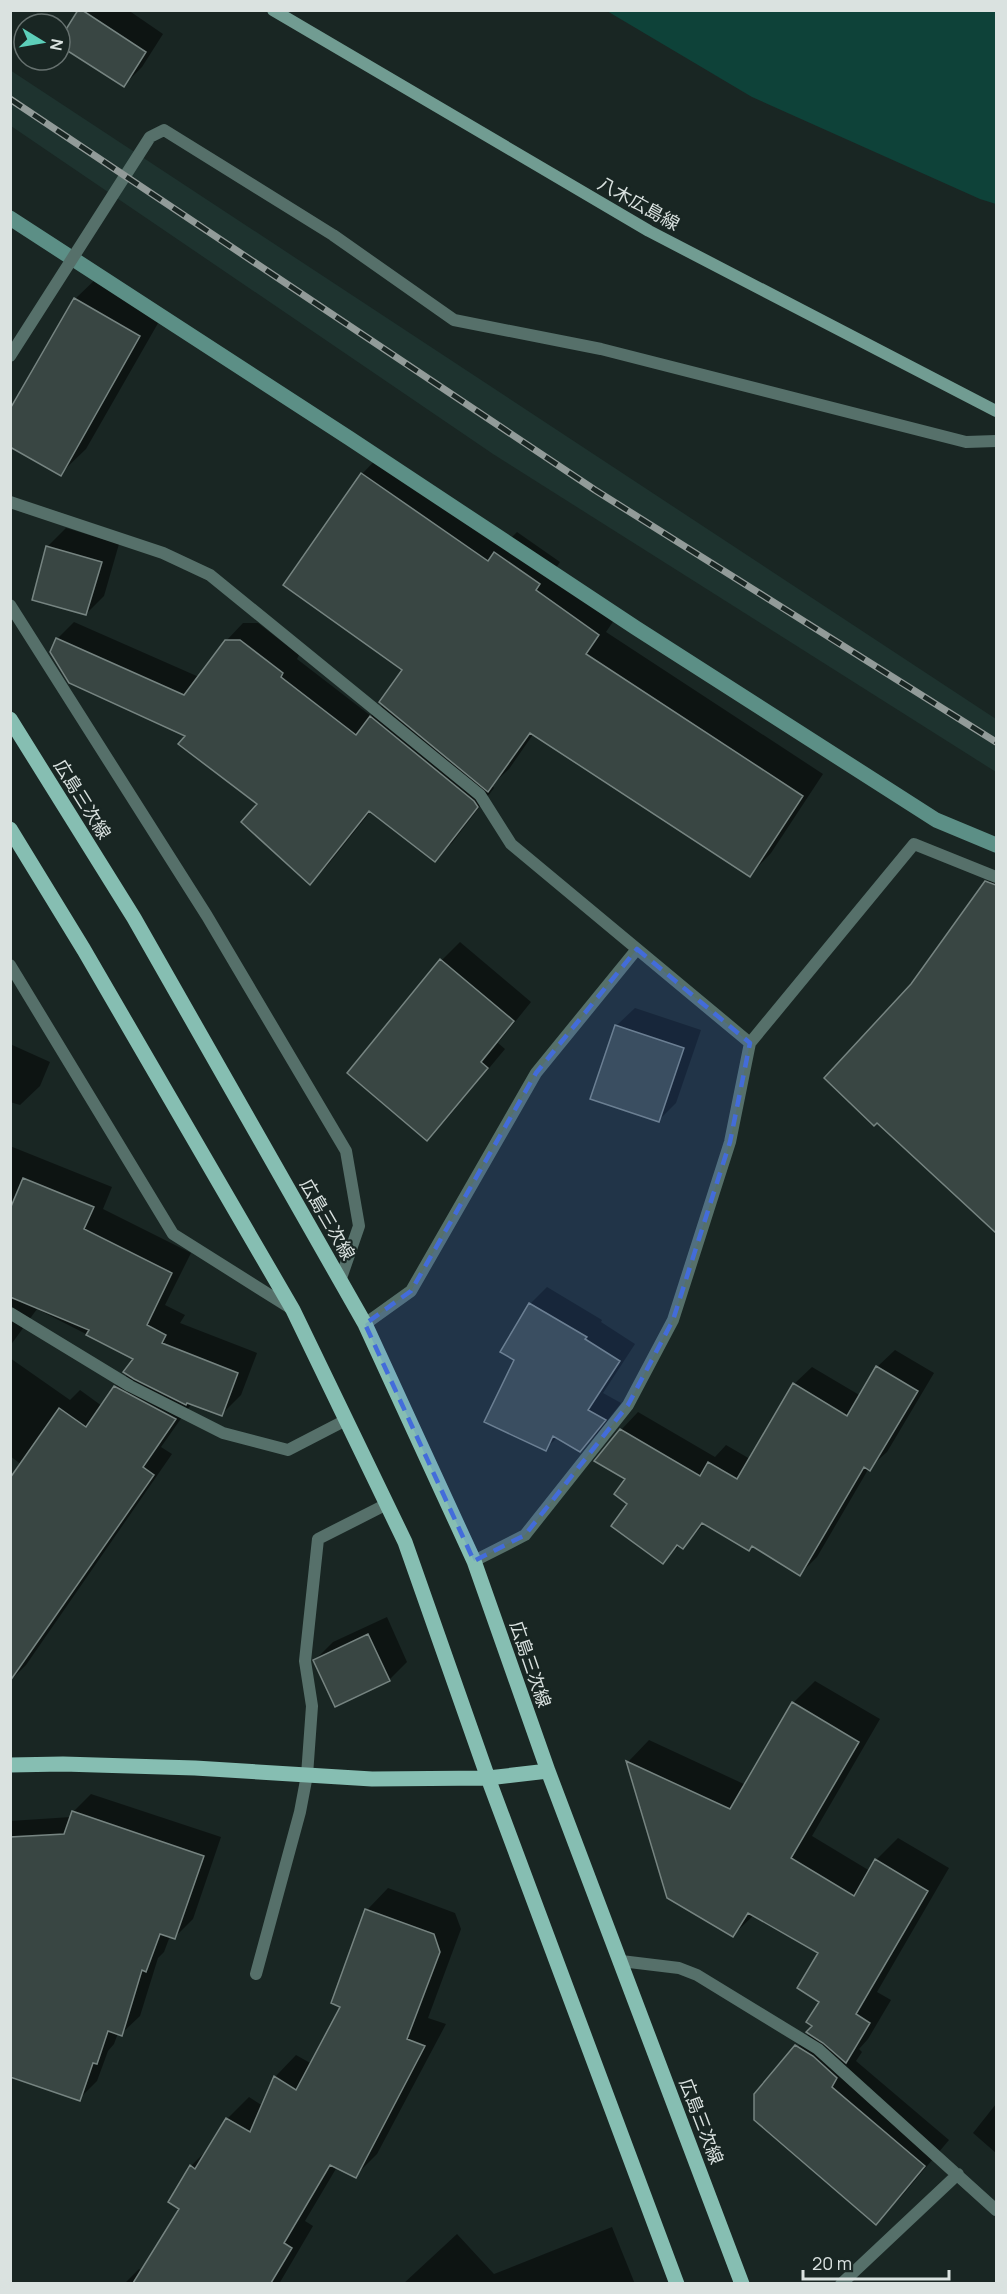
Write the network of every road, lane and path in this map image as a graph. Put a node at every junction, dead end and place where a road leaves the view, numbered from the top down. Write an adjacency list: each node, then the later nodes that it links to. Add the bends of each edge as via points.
1 (273, 10): 3 (main road, 八木広島線, via 650,231)
2 (10, 356): 4 (street, via 150,137 164,130 333,235 454,320 601,349 966,442)
3 (996, 411)
4 (996, 441)
5 (10, 502): 10 (street, via 163,554 210,575 480,795 511,844)
6 (10, 605): 13 (street, via 207,915 346,1151 359,1226)
7 (10, 718): 13 (main road, 広島三次線, via 134,918)
8 (10, 829): 14 (main road)
9 (996, 877): 12 (street, via 914,844)
10 (637, 949): 12 (street); 16 (street, via 536,1073 411,1291)
11 (10, 966): 14 (street, via 173,1234)
12 (750, 1043): 19 (street, via 730,1142 673,1320 628,1405 525,1535)
13 (340, 1281): 16 (main road, 広島三次線)
14 (292, 1310): 17 (main road)
15 (10, 1313): 17 (street, via 130,1386 223,1433 288,1450)
16 (365, 1324): 19 (main road, 広島三次線)
17 (346, 1420): 18 (main road)
18 (387, 1504): 22 (street, via 318,1539 305,1661 312,1706); 23 (main road, via 405,1542)
19 (474, 1561): 21 (main road, 広島三次線)
20 (10, 1765): 22 (main road, via 195,1768)
21 (548, 1771): 23 (main road); 24 (main road, 広島三次線)
22 (308, 1775): 23 (main road); 25 (street)
23 (488, 1778): 28 (main road)
24 (621, 1961): 26 (street, via 679,1968 697,1975 818,2049); 29 (main road, 広島三次線)
25 (256, 1974)
26 (958, 2174): 27 (street); 30 (street)
27 (996, 2210)
28 (677, 2283)
29 (742, 2283)
30 (841, 2283)

